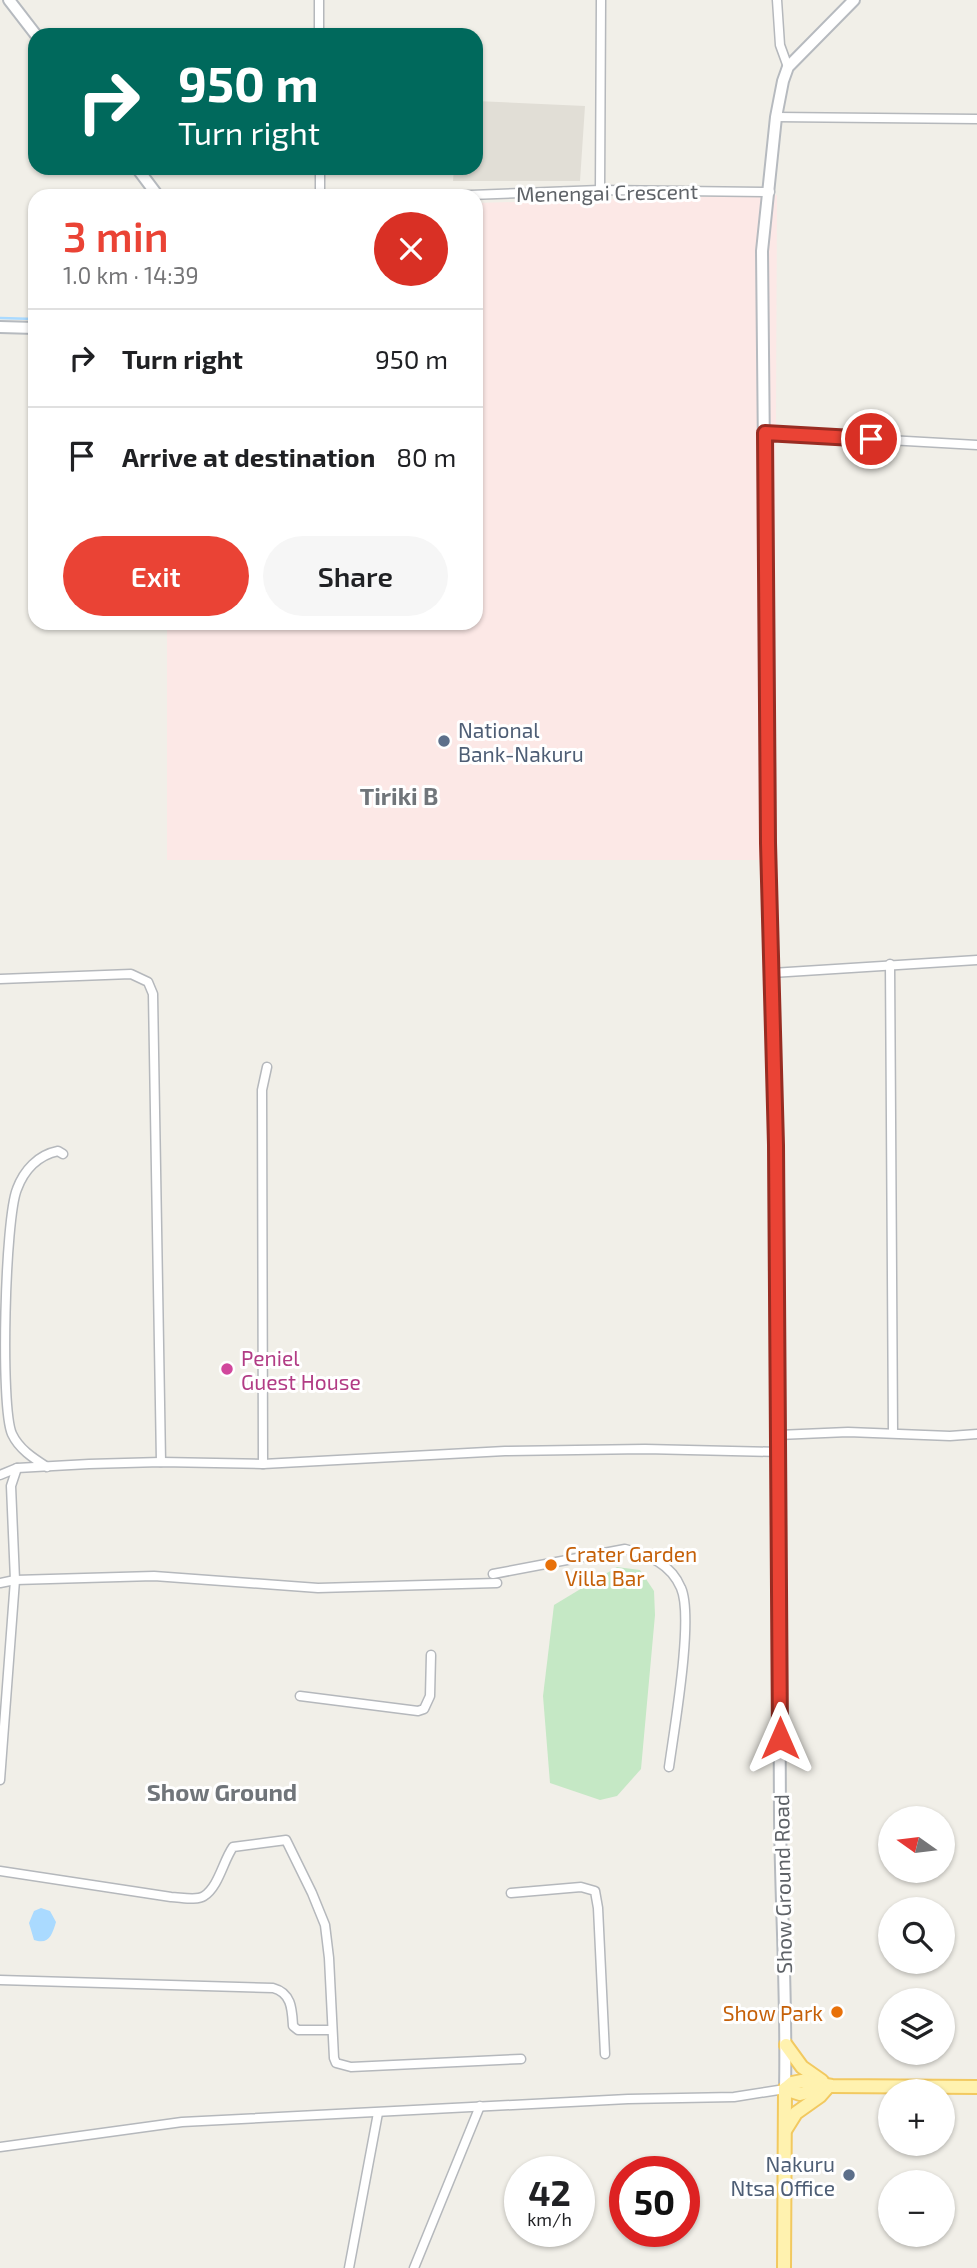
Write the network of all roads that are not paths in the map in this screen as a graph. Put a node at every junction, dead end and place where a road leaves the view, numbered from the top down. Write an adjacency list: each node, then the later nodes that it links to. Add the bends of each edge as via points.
1 (9, 0): 6 (main road)
2 (319, 0): 7 (street)
3 (601, 0): 13 (street)
4 (777, 0): 8 (street, via 780,45)
5 (854, 0): 8 (main road)
6 (31, 28)
7 (319, 28)
8 (788, 67): 9 (main road, Show Ground Road)
9 (776, 117): 10 (street); 14 (main road, Show Ground Road)
10 (977, 119)
11 (142, 175): 12 (main road)
12 (152, 189)
13 (600, 190): 14 (street, Menengai Crescent); 15 (street, Menengai Crescent)
14 (770, 192): 18 (main road, Show Ground Road, via 762,251)
15 (483, 194)
16 (0, 327): 17 (main road)
17 (28, 328)
18 (765, 433): 19 (street); 22 (main road, Show Ground Road)
19 (977, 445)
20 (977, 960): 21 (street)
21 (890, 964): 22 (street); 26 (street)
22 (772, 973): 28 (main road, Show Ground Road)
23 (0, 979): 30 (street, via 131,974 148,982 153,994)
24 (267, 1067): 31 (street, via 262,1090)
25 (63, 1154): 32 (street, via 50,1152 25,1172 11,1209 7,1242 6,1393 11,1432 29,1455)
26 (893, 1432): 27 (street); 28 (street)
27 (977, 1434)
28 (778, 1435): 29 (main road, Show Ground Road)
29 (779, 1451): 31 (street, via 505,1451); 47 (main road, Show Ground Road)
30 (162, 1462): 31 (street); 32 (street)
31 (263, 1464)
32 (47, 1467): 33 (street)
33 (16, 1468): 34 (street); 36 (street, via 11,1486)
34 (0, 1475)
35 (493, 1574): 41 (street, via 625,1549 645,1554 674,1576 682,1590 685,1630)
36 (15, 1580): 37 (street); 38 (street, via 154,1576 318,1588); 42 (street)
37 (0, 1583)
38 (497, 1583)
39 (431, 1655): 40 (street, via 430,1696 418,1711)
40 (300, 1696)
41 (669, 1767)
42 (0, 1780)
43 (0, 1871): 46 (street, via 197,1898 205,1896 233,1847 286,1840 325,1926)
44 (511, 1893): 48 (street, via 581,1887 594,1891)
45 (0, 1980): 46 (street, via 273,1988 287,1997 298,2030)
46 (332, 2030): 49 (street, via 334,2058 342,2066)
47 (786, 2045): 50 (main road, via 802,2067); 52 (main road, Show Ground Road)
48 (605, 2054)
49 (521, 2059)
50 (829, 2087): 51 (main road); 52 (main road, via 802,2081); 55 (main road, via 796,2113)
51 (977, 2087)
52 (785, 2089): 53 (street, via 734,2097); 55 (main road)
53 (480, 2106): 54 (street); 58 (street)
54 (378, 2113): 56 (street, via 182,2122); 57 (street)
55 (784, 2132): 59 (main road)
56 (0, 2147)
57 (349, 2268)
58 (414, 2268)
59 (784, 2268)

